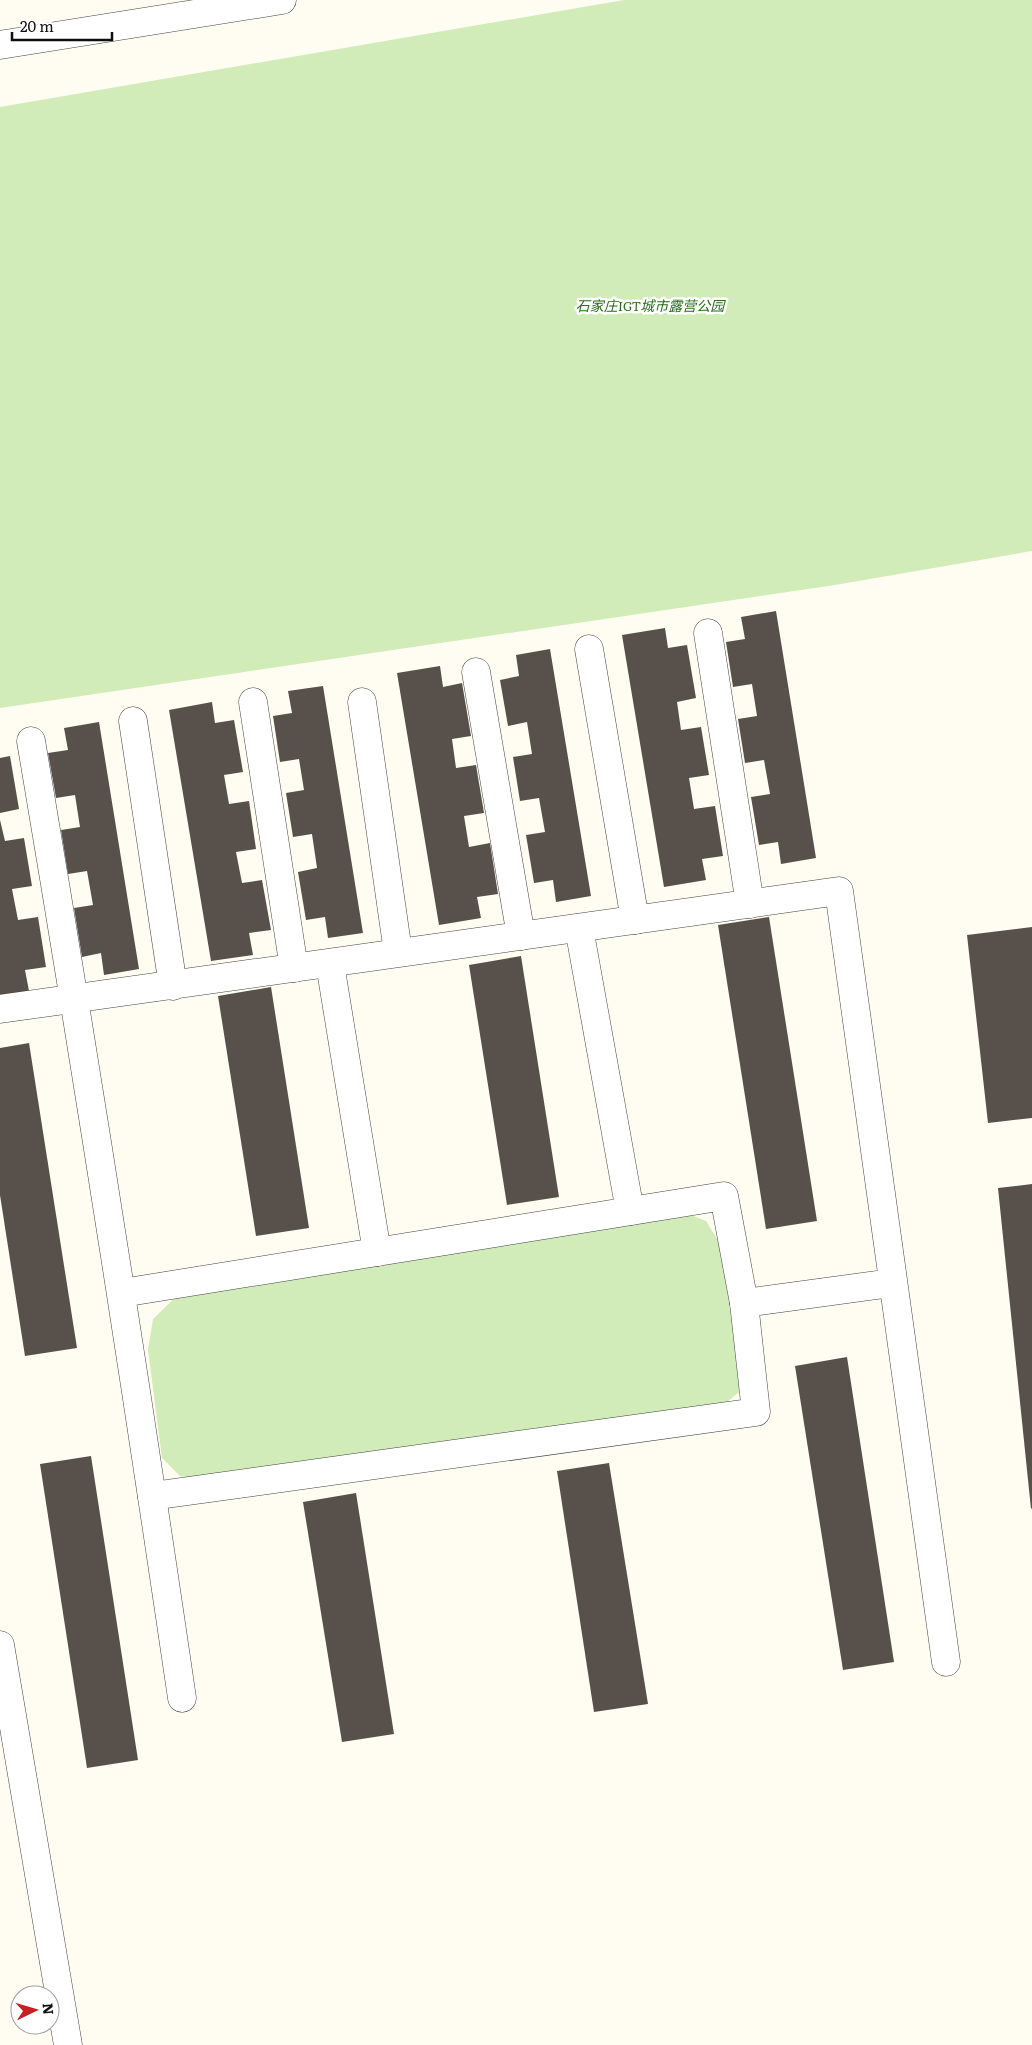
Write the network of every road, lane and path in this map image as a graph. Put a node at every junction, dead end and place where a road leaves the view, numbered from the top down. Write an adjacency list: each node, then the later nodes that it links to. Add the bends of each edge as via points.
1 (282, 0): 2 (street)
2 (0, 45)
3 (708, 633): 10 (street)
4 (588, 649): 11 (street)
5 (476, 672): 13 (street)
6 (253, 702): 16 (street)
7 (362, 702): 14 (street)
8 (133, 721): 17 (street)
9 (31, 741): 18 (street)
10 (750, 904): 11 (street); 22 (street, via 839,892)
11 (636, 920): 12 (street)
12 (578, 928): 13 (street); 20 (street)
13 (521, 936): 14 (street)
14 (398, 952): 15 (street)
15 (330, 964): 16 (street); 21 (street)
16 (294, 968): 17 (street)
17 (173, 986): 18 (street)
18 (75, 998): 19 (street); 23 (street)
19 (0, 1009)
20 (630, 1212): 21 (street); 24 (street, via 724,1196)
21 (377, 1252): 23 (street)
22 (892, 1283): 24 (street); 27 (street)
23 (122, 1293): 25 (street)
24 (744, 1303): 25 (street, via 756,1412)
25 (152, 1496): 28 (street)
26 (0, 1644): 29 (street)
27 (946, 1662)
28 (182, 1698)
29 (68, 2045)

